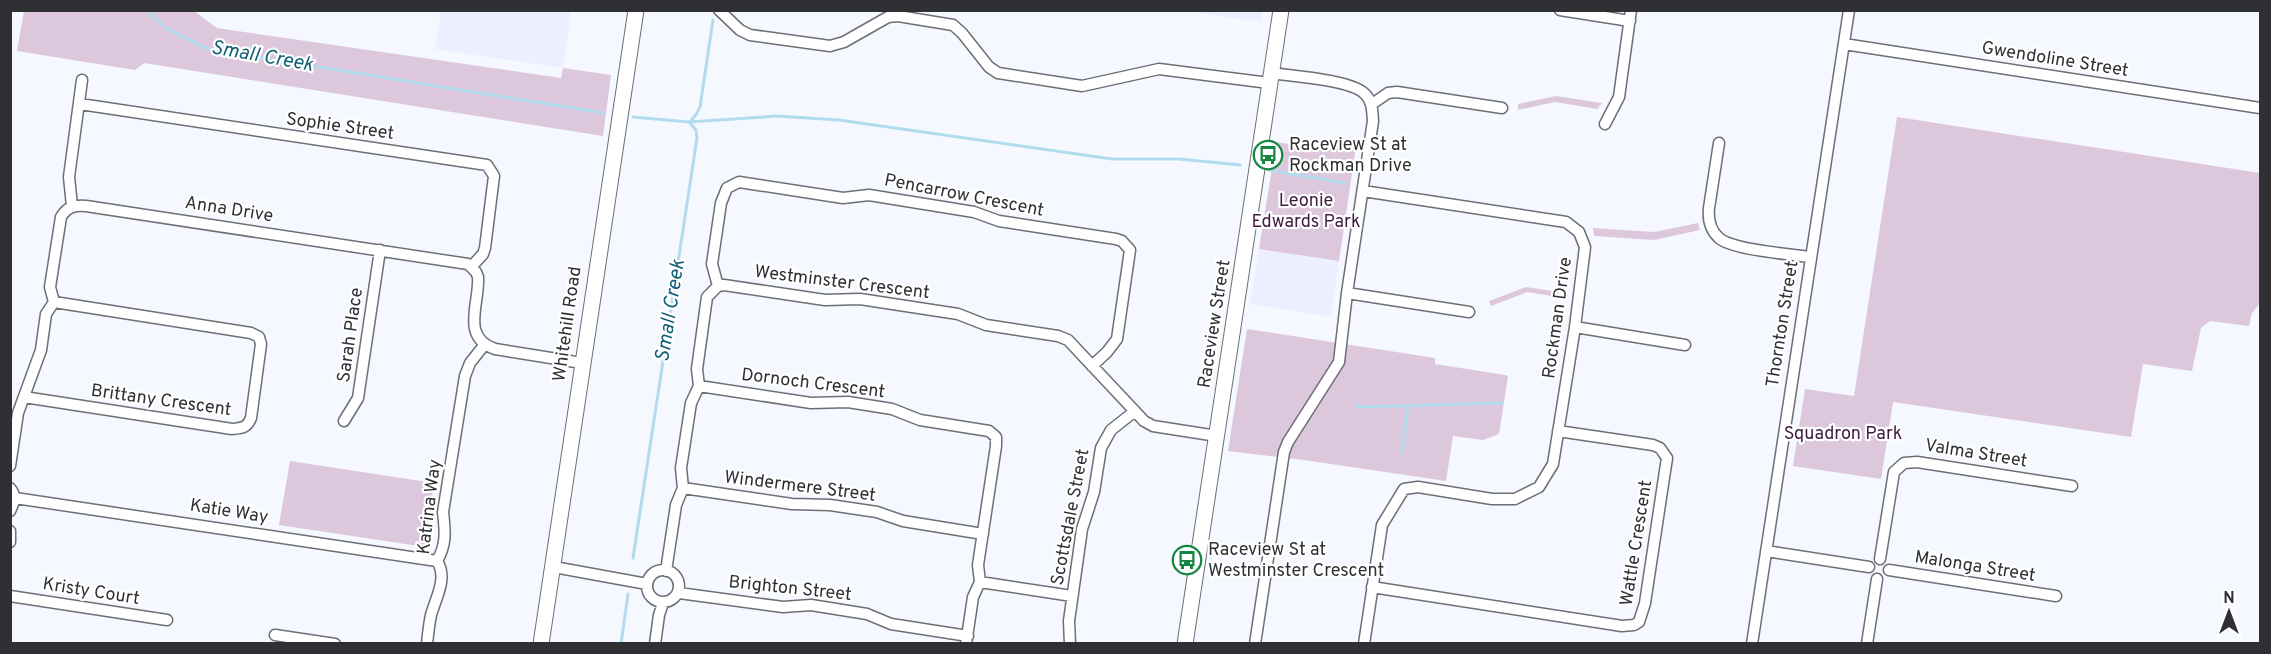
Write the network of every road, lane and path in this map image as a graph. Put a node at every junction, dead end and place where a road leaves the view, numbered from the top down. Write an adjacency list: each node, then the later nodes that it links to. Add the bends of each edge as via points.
1 (636, 10): 28 (street, Whitehill Road)
2 (719, 10): 8 (street, via 750,35 830,46 888,17 953,25 998,73 1082,86 1159,69)
3 (1281, 10): 8 (street, Raceview Street)
4 (1560, 10): 6 (street)
5 (1849, 10): 7 (street, Thornton Street)
6 (1631, 16): 14 (street, via 1619,97)
7 (1844, 44): 13 (street, Gwendoline Street); 19 (street, Thornton Street)
8 (1270, 78): 11 (street, via 1353,86 1366,94); 35 (street, Raceview Street)
9 (82, 80): 10 (street)
10 (80, 104): 17 (street, via 69,177); 20 (street, Sophie Street, via 487,165 494,176 485,248)
11 (1372, 104): 12 (street, via 1397,92); 16 (street)
12 (1502, 108)
13 (2260, 108)
14 (1605, 124)
15 (1719, 143): 19 (street, via 1708,217 1714,233 1727,244)
16 (1363, 191): 22 (street); 25 (street, Rockman Drive, via 1566,222 1579,232 1585,247)
17 (72, 206): 18 (street, Anna Drive); 23 (street, via 65,210 59,226 50,287)
18 (380, 250): 20 (street, Anna Drive); 33 (street, Sarah Place, via 358,398)
19 (1810, 257): 44 (street, Thornton Street)
20 (472, 266): 26 (street, via 479,284 474,326)
21 (718, 286): 29 (street, Westminster Crescent, via 825,300 860,299 958,314 986,325 1058,336 1068,340); 29 (street, Pencarrow Crescent, via 712,264 721,203 727,188 739,182 843,198 869,195 1116,239 1130,250 1117,339); 30 (street, via 706,304 697,365)
22 (1347, 293): 24 (street); 69 (street, via 1339,362 1284,451)
23 (54, 302): 31 (street, via 46,314 41,350); 31 (street, Brittany Crescent, via 259,337 248,425 232,429)
24 (1469, 312)
25 (1575, 327): 27 (street); 34 (street, Rockman Drive)
26 (485, 344): 28 (street); 46 (street, Katrina Way, via 467,369 443,512 444,549)
27 (1685, 345)
28 (582, 363): 47 (street, Whitehill Road)
29 (1092, 366): 32 (street, Westminster Crescent)
30 (699, 386): 38 (street, via 691,403 684,446); 42 (street, Dornoch Crescent, via 811,403 892,409 920,420 988,431 996,437 996,446)
31 (24, 398): 36 (street)
32 (1135, 411): 35 (street, Westminster Crescent, via 1153,426); 57 (street, Scottsdale Street, via 1111,430 1101,448 1094,492 1082,529)
33 (344, 421)
34 (1558, 431): 54 (street, Rockman Drive, via 1553,464 1539,487 1515,499 1418,487 1404,489 1382,525); 54 (street, Wattle Crescent, via 1653,445 1660,447 1667,458 1639,622 1622,626)
35 (1217, 436): 68 (street, Raceview Street)
36 (10, 466)
37 (2072, 486): 45 (street, Valma Street, via 1904,463 1894,472)
38 (683, 488): 42 (street, Windermere Street, via 877,512 903,521); 49 (street, via 676,505)
39 (13, 493): 40 (street); 46 (street, Katie Way)
40 (10, 511)
41 (10, 531): 43 (street)
42 (983, 534): 52 (street, Dornoch Crescent)
43 (10, 542)
44 (1766, 551): 48 (street); 71 (street, Thornton Street)
45 (1880, 559): 48 (street); 50 (street, via 1888,564)
46 (437, 561): 64 (street, Katrina Way, via 441,567 440,590)
47 (554, 567): 53 (street); 65 (street, Whitehill Road)
48 (1869, 567): 51 (street)
49 (666, 570): 53 (street, via 654,573); 55 (street, via 677,578)
50 (1889, 570): 51 (street, via 1885,577); 58 (street, Malonga Street)
51 (1877, 579): 72 (street)
52 (980, 582): 57 (street); 62 (street, Dornoch Crescent)
53 (647, 584): 59 (street, via 649,595)
54 (1372, 587): 70 (street, Rockman Drive)
55 (679, 593): 59 (street); 62 (street, Brighton Street, via 867,614 891,624)
56 (10, 596): 60 (street, Kristy Court)
57 (1072, 596): 67 (street, Scottsdale Street)
58 (2056, 596)
59 (663, 603): 66 (street)
60 (167, 620)
61 (274, 635): 63 (street)
62 (967, 640)
63 (334, 644)
64 (427, 644)
65 (541, 644)
66 (655, 644)
67 (1070, 644)
68 (1185, 644)
69 (1255, 644)
70 (1364, 644)
71 (1752, 644)
72 (1867, 644)

